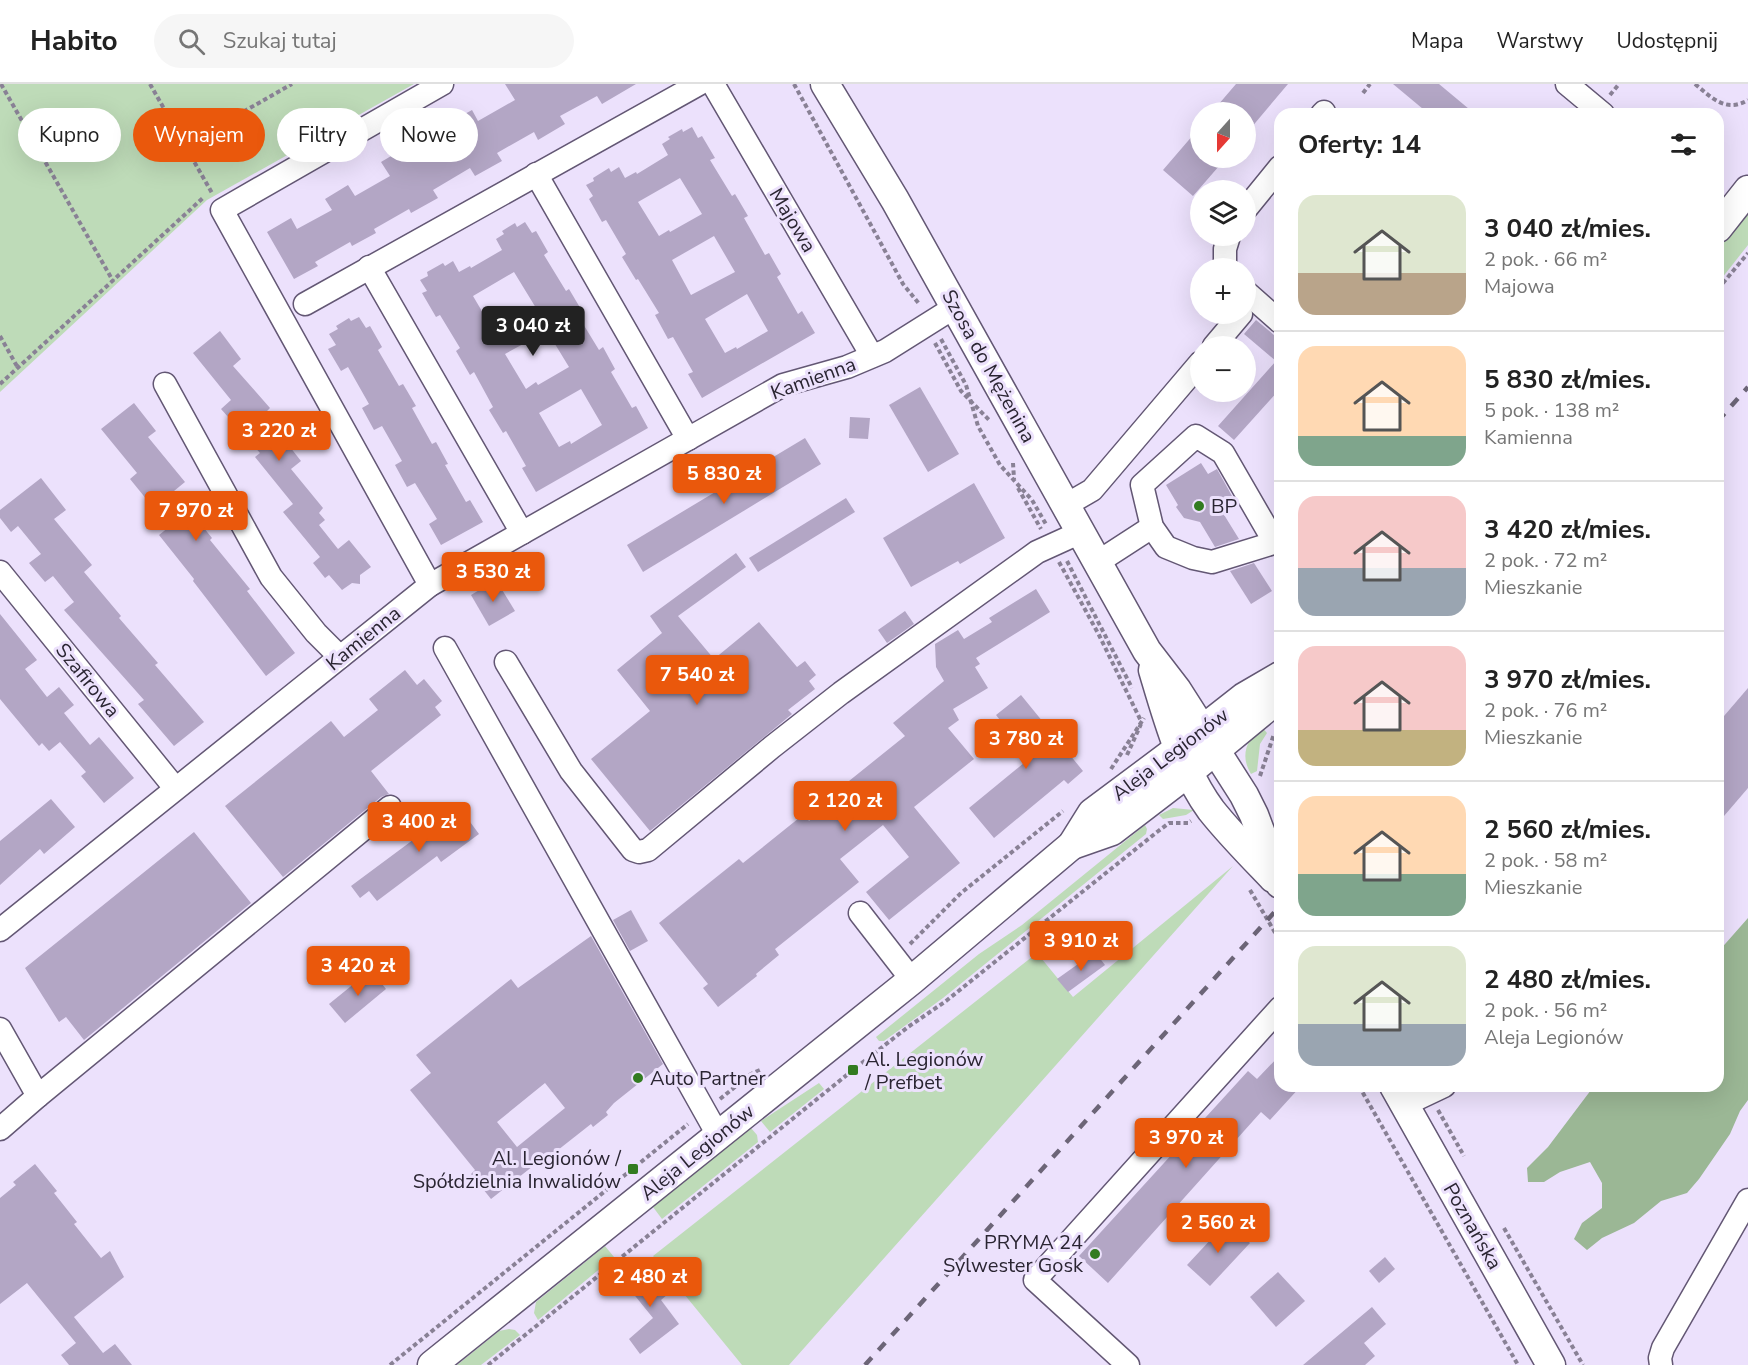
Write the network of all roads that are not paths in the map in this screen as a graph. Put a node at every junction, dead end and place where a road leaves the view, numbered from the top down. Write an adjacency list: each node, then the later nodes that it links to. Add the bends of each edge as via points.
1 (442, 84): 31 (street, via 222,210)
2 (699, 84): 7 (street)
3 (713, 84): 19 (street, Majowa)
4 (825, 84): 15 (main road, Szosa do Mężenina, via 895,200)
5 (1567, 84): 6 (street)
6 (1596, 108)
7 (536, 174): 12 (street); 22 (street)
8 (1274, 174): 10 (street)
9 (1748, 190): 11 (main road)
10 (1256, 196)
11 (1724, 215)
12 (369, 267): 13 (street); 25 (street)
13 (304, 304)
14 (1256, 305): 16 (street)
15 (938, 318): 19 (street, Kamienna); 23 (main road, Szosa do Mężenina)
16 (1274, 318)
17 (1231, 324): 18 (street)
18 (1222, 336)
19 (872, 356): 22 (street, Kamienna, via 848,367 783,385)
20 (1190, 375): 23 (street, via 1092,490)
21 (165, 384): 34 (street, via 271,578)
22 (688, 439): 25 (street, Kamienna)
23 (1066, 505): 27 (main road, Szosa do Mężenina)
24 (1152, 527): 26 (street, via 1142,485 1196,436 1223,453); 28 (street, via 1166,547 1212,562); 29 (street)
25 (522, 533): 31 (street, Kamienna)
26 (1274, 537)
27 (1063, 540): 29 (main road, Szosa do Mężenina); 35 (street, via 1037,552 850,687 648,850 639,852 633,850 571,771)
28 (1274, 543)
29 (1098, 562): 33 (main road, Szosa do Mężenina)
30 (0, 572): 40 (street, Szafirowa)
31 (430, 585): 34 (street, Kamienna)
32 (445, 648): 51 (street)
33 (1148, 651): 38 (main road, Szosa do Mężenina); 39 (main road, Szosa do Mężenina)
34 (340, 657): 40 (street, Kamienna)
35 (506, 662)
36 (1274, 680): 38 (main road, Aleja Legionów, via 1244,697)
37 (1274, 701): 38 (main road, Aleja Legionów)
38 (1208, 741): 39 (main road, Aleja Legionów); 42 (main road, via 1254,815)
39 (1184, 760): 43 (main road, via 1210,808); 46 (main road, Aleja Legionów, via 1132,785 1092,813 1072,845)
40 (175, 788): 45 (street, Kamienna)
41 (390, 807): 50 (street)
42 (1274, 870)
43 (1274, 879)
44 (860, 913): 46 (street)
45 (0, 930)
46 (912, 980): 51 (main road, Aleja Legionów)
47 (1274, 1015): 55 (street, via 1035,1280)
48 (0, 1029): 50 (street)
49 (1418, 1093): 56 (main road, Poznańska)
50 (38, 1096): 52 (street)
51 (711, 1123): 54 (main road, Aleja Legionów)
52 (0, 1130)
53 (1748, 1200): 57 (street, via 1663,1348)
54 (432, 1365)
55 (1128, 1365)
56 (1551, 1365)
57 (1661, 1365)

